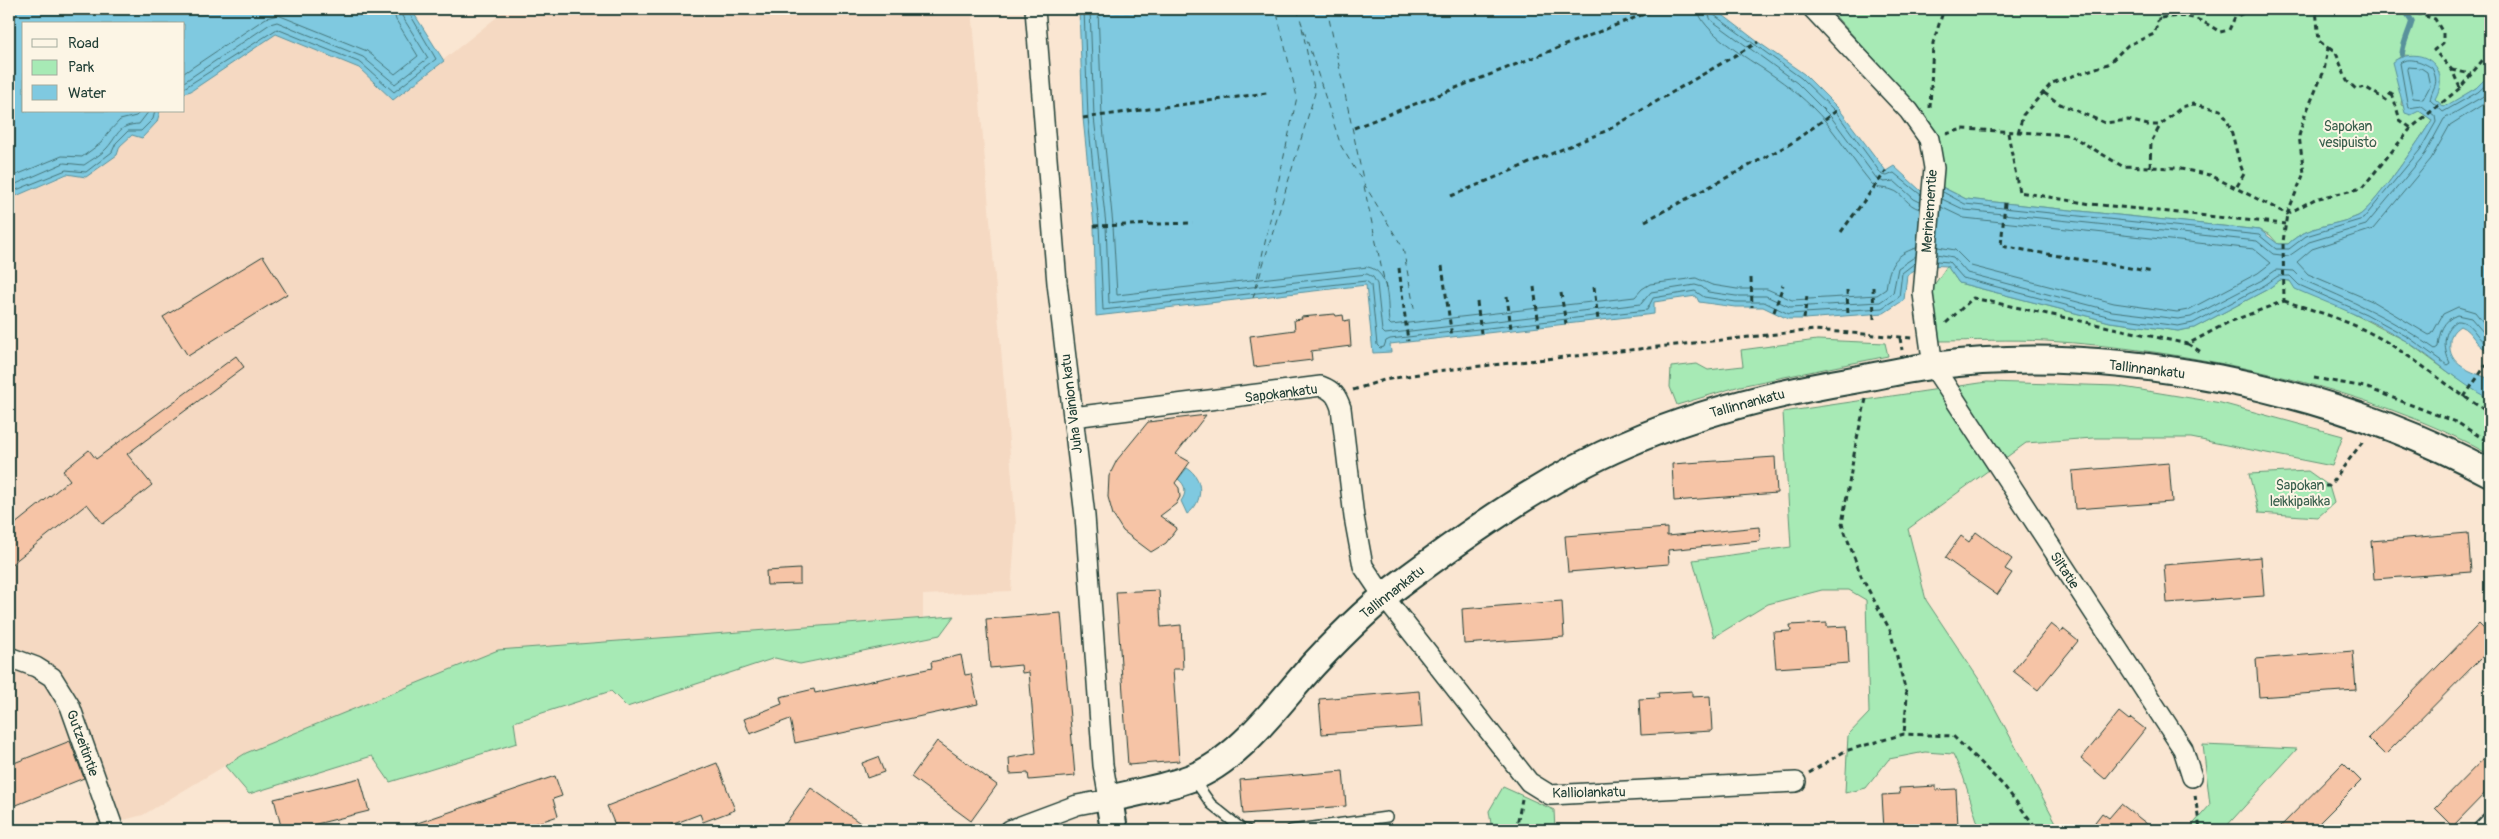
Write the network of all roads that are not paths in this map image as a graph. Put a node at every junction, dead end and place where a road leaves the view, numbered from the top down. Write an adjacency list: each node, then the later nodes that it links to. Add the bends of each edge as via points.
1 (1034, 9): 4 (street, Juha Vainion katu, via 1057,283)
2 (1813, 9): 3 (street, Meriniementie, via 1909,111 1929,139 1934,168 1923,294)
3 (1933, 366): 5 (street, Tallinnankatu, via 2024,360 2183,372 2312,401 2360,416 2460,456); 6 (street, Tallinnankatu, via 1803,388 1686,420 1625,444 1522,500 1469,534); 8 (street, Siltatie, via 2183,749)
4 (1073, 417): 6 (street, Sapokankatu, via 1321,386 1332,390 1341,408 1363,566); 11 (street, Juha Vainion katu, via 1085,516 1103,765)
5 (2490, 472)
6 (1384, 597): 9 (street, Tallinnankatu, via 1345,631 1249,736 1225,758); 10 (street, Kalliolankatu, via 1528,782 1550,795)
7 (9, 657): 14 (street, Gutzeitintie, via 52,677 70,706)
8 (2192, 777)
9 (1192, 778): 11 (street, Tallinnankatu); 17 (lane, via 1212,804)
10 (1796, 782)
11 (1109, 799): 15 (street, via 1076,805); 16 (street)
12 (1386, 817): 18 (lane)
13 (2490, 823): 19 (street)
14 (114, 830)
15 (1010, 830)
16 (1114, 830)
17 (1247, 830)
18 (1291, 830)
19 (2483, 830)

